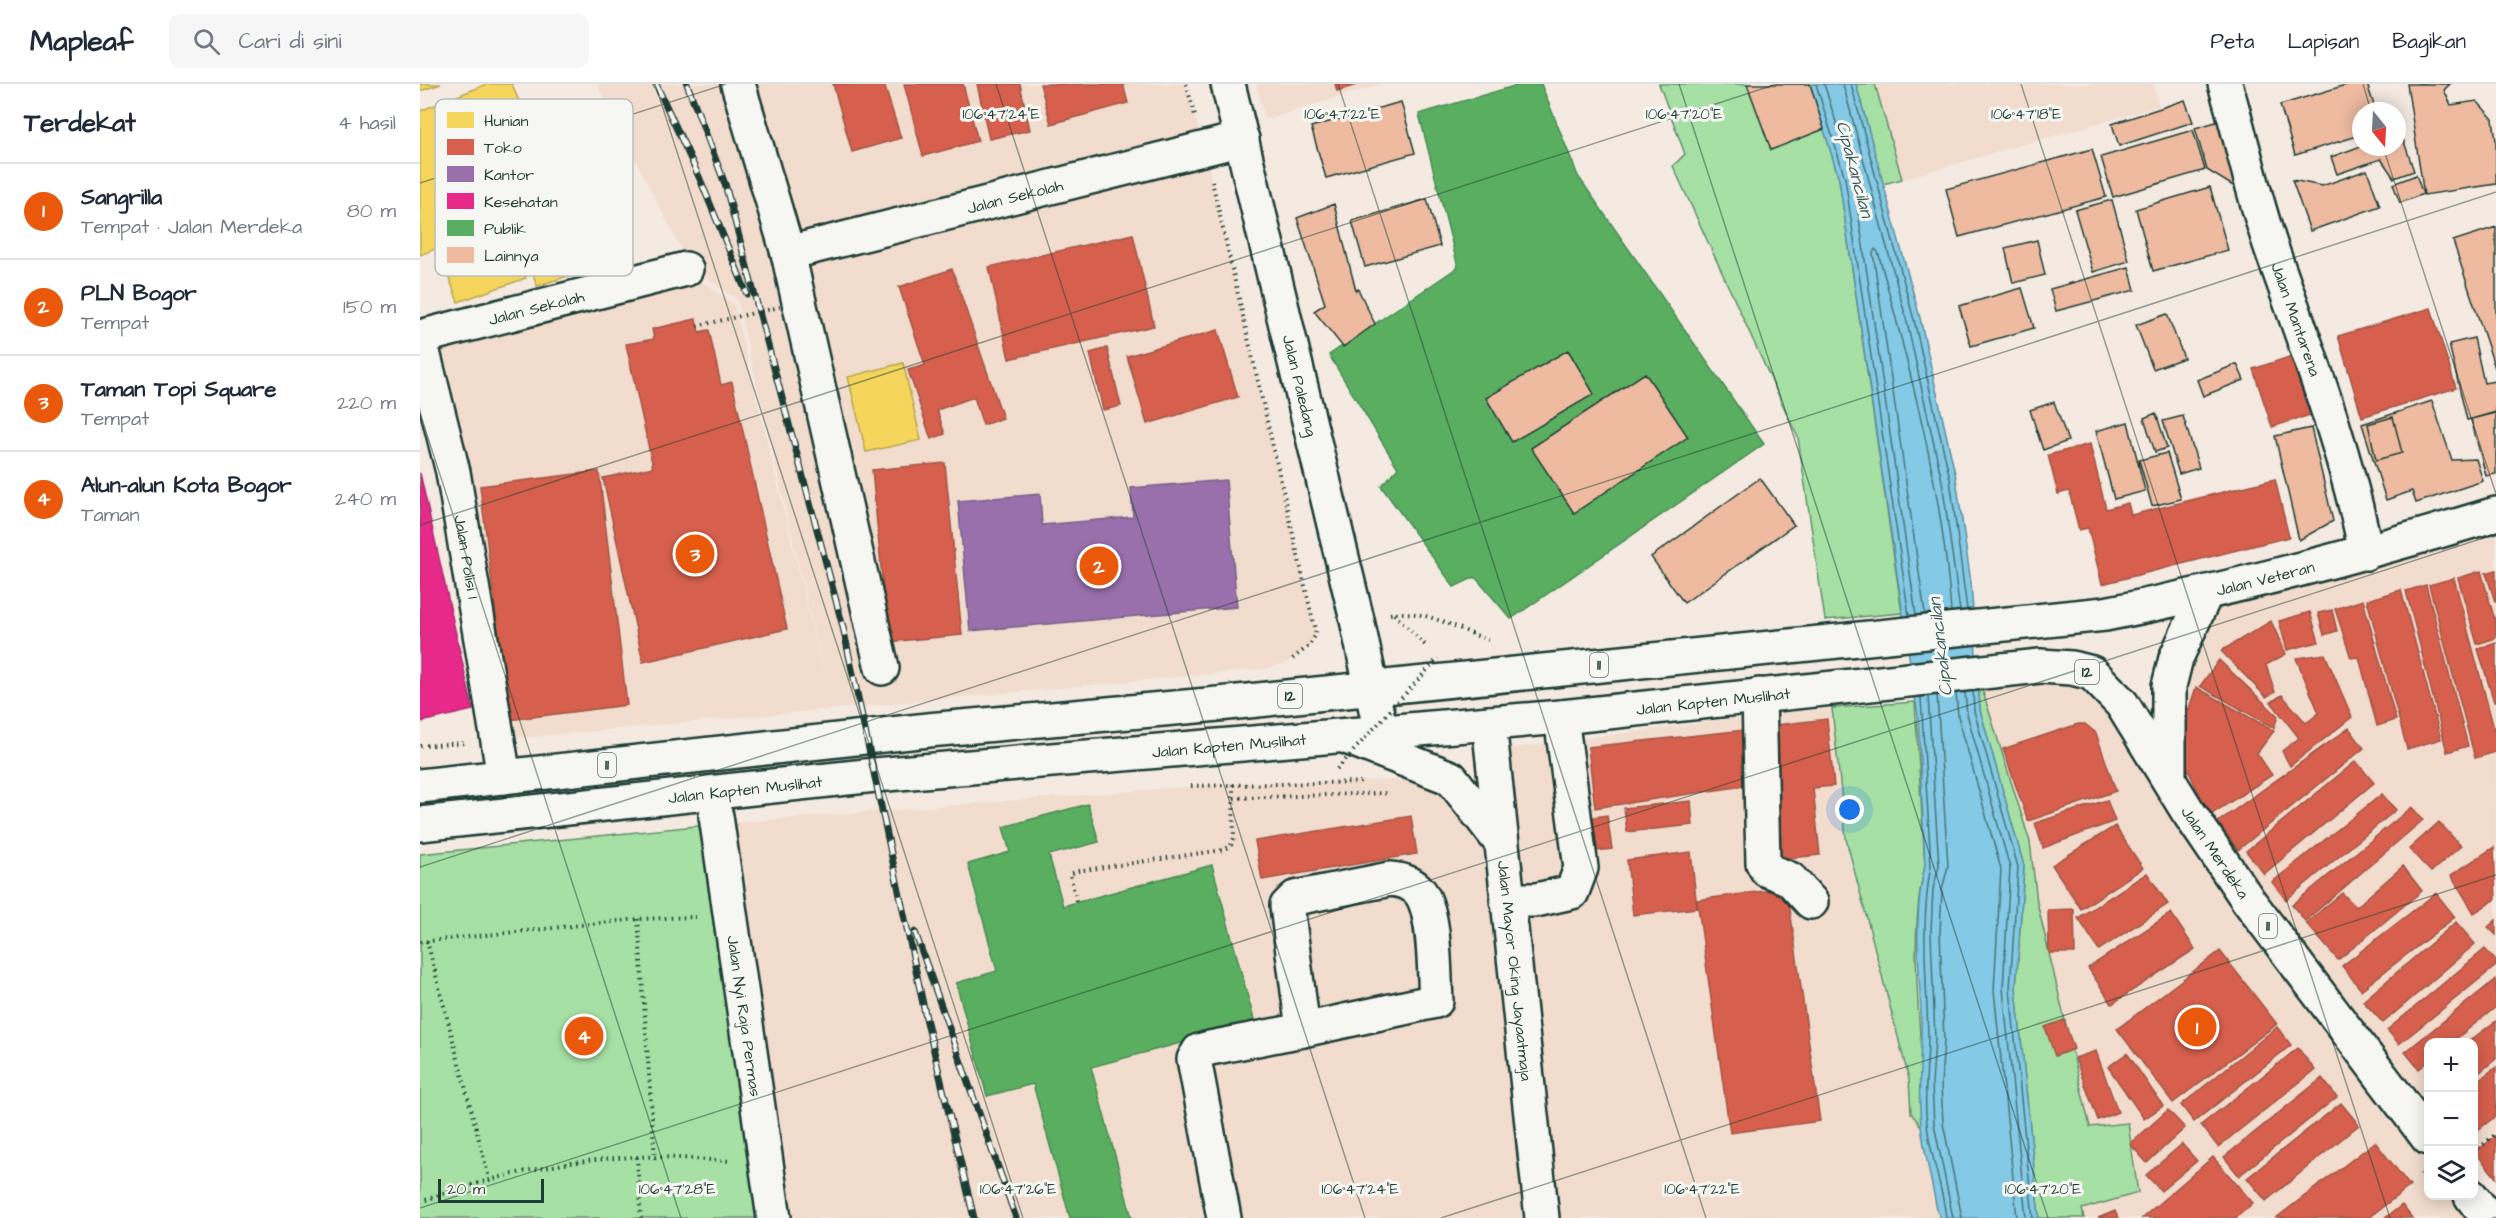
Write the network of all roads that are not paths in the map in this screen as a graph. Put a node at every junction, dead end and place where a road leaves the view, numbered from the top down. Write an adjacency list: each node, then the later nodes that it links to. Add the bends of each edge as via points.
1 (738, 84): 5 (main road)
2 (1228, 84): 4 (main road, Jalan Paledang)
3 (2225, 84): 9 (main road, Jalan Mantarena, via 2271,248 2320,383)
4 (1242, 139): 5 (main road, Jalan Sekolah); 12 (main road, Jalan Paledang)
5 (788, 253): 11 (main road)
6 (686, 269): 7 (main road, Jalan Sekolah)
7 (420, 339): 21 (main road, Jalan Polisi 1, via 453,472)
8 (2496, 514): 9 (main road, Jalan Veteran / 11)
9 (2366, 553): 10 (main road, Jalan Veteran / 11)
10 (2205, 595): 12 (main road, Jalan Veteran / 11, via 2105,614); 20 (main road, via 2176,658 2169,686)
11 (882, 668)
12 (1372, 688): 15 (main road, 12); 18 (main road, Jalan Paledang)
13 (1759, 695): 14 (main road, Jalan Kapten Muslihat / 12, via 2040,666 2092,673); 16 (main road, Jalan Kapten Muslihat); 27 (main road, via 1763,863 1767,870 1790,879)
14 (2122, 704): 20 (main road, Jalan Merdeka / 11)
15 (1208, 705): 21 (main road, 11, via 928,730)
16 (1561, 717): 17 (main road, Jalan Kapten Muslihat); 26 (main road, via 1581,868 1572,892 1536,900)
17 (1489, 723): 18 (main road, Jalan Kapten Muslihat); 25 (main road, Jalan Mayor Oking Jayaatmaja)
18 (1381, 733): 19 (main road, Jalan Kapten Muslihat)
19 (1345, 736): 24 (main road, Jalan Kapten Muslihat, via 875,775); 25 (main road, via 1451,778)
20 (2169, 776): 29 (main road, Jalan Merdeka / 11, via 2187,810 2248,900)
21 (504, 777): 22 (main road, 11)
22 (420, 786)
23 (716, 816): 31 (main road, Jalan Nyi Raja Permas)
24 (420, 824)
25 (1500, 841): 26 (main road, Jalan Mayor Oking Jayaatmaja)
26 (1507, 900): 33 (main road, Jalan Mayor Oking Jayaatmaja)
27 (1811, 902)
28 (1303, 1030): 28 (main road, via 1436,1001 1428,908 1419,891 1405,880 1390,879 1290,901 1287,913); 32 (main road, via 1210,1048 1199,1051 1194,1059)
29 (2424, 1133)
30 (2474, 1200): 34 (main road)
31 (774, 1218)
32 (1224, 1218)
33 (1542, 1218)
34 (2488, 1218)

